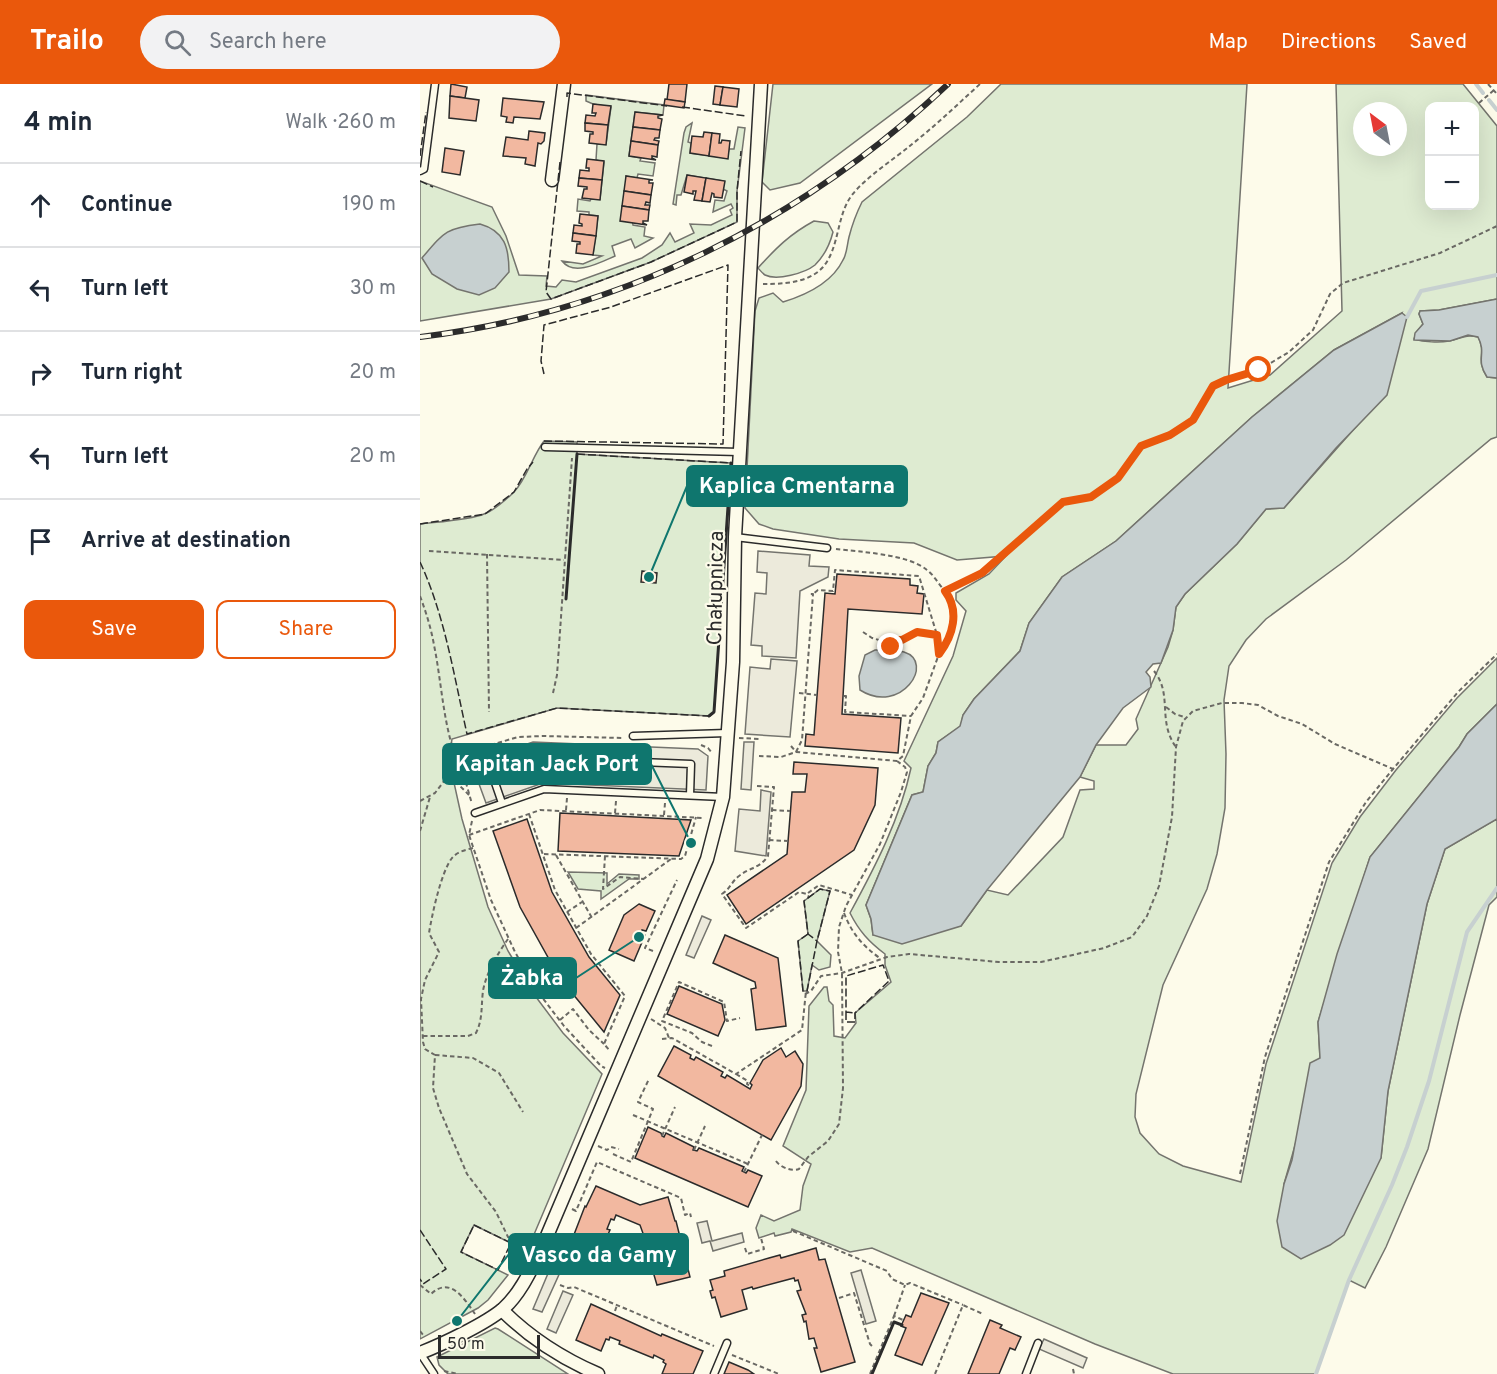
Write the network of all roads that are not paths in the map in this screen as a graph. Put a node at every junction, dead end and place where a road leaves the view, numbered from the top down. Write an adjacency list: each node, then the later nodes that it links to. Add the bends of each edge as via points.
1 (435, 84): 4 (lane, via 427,152 424,169)
2 (564, 84): 5 (street)
3 (761, 84): 7 (street, Chałupnicza)
4 (420, 171)
5 (552, 180)
6 (546, 447): 7 (lane)
7 (739, 453): 8 (street, Chałupnicza)
8 (735, 537): 9 (lane); 10 (street, Chałupnicza)
9 (827, 548)
10 (731, 735): 11 (lane); 13 (street, Chałupnicza)
11 (633, 736)
12 (690, 795): 13 (lane); 14 (lane, via 543,789); 14 (lane, via 691,764 540,758 492,774)
13 (723, 797): 16 (street, Chałupnicza, via 707,859 541,1250)
14 (502, 803): 15 (lane)
15 (474, 813)
16 (502, 1310): 19 (street); 21 (street, via 549,1349)
17 (1038, 1342): 23 (lane)
18 (727, 1343): 22 (lane)
19 (420, 1353): 20 (lane)
20 (434, 1374)
21 (598, 1374)
22 (714, 1374)
23 (1026, 1374)

